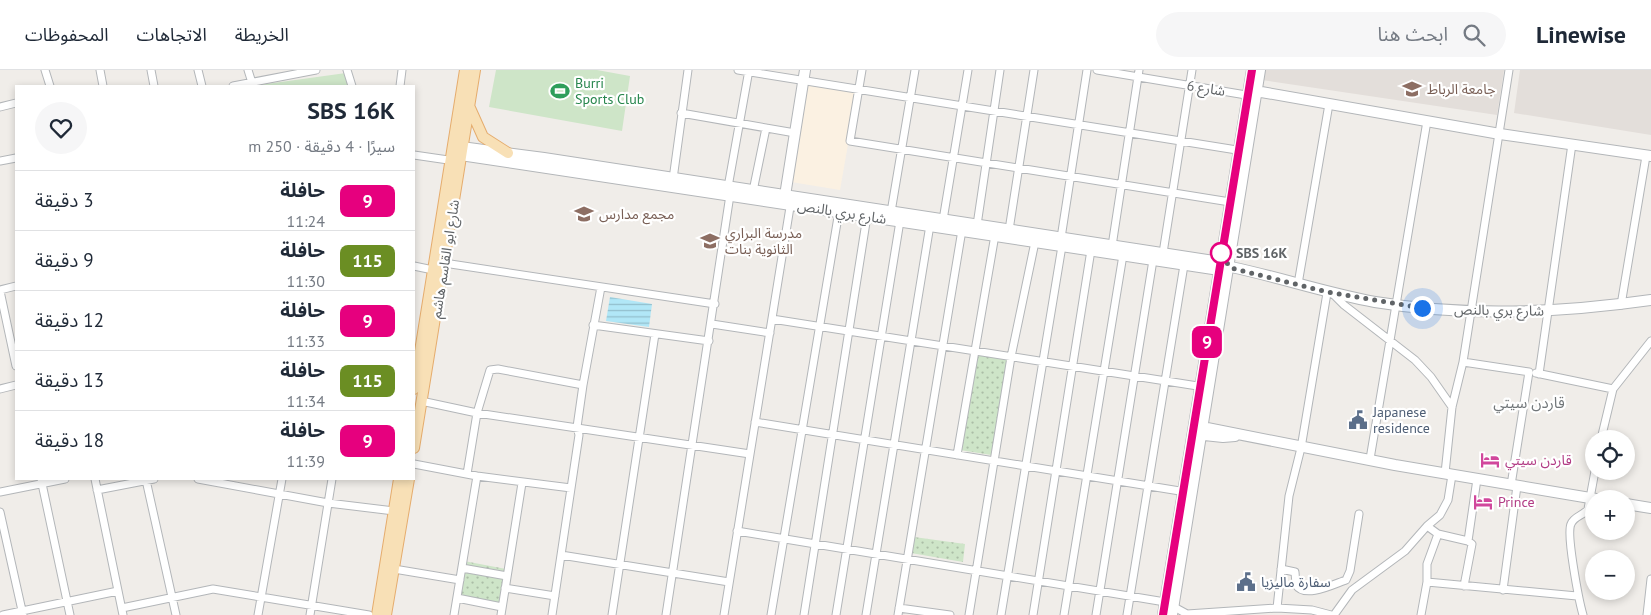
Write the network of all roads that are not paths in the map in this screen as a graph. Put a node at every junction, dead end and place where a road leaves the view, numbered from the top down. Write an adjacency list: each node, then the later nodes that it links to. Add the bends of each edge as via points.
1 (45, 70): 29 (street)
2 (100, 70): 30 (street)
3 (151, 70): 31 (street)
4 (198, 70): 32 (street)
5 (248, 70): 33 (street)
6 (316, 70): 26 (street)
7 (348, 70): 34 (street)
8 (402, 70): 35 (street)
9 (465, 70): 60 (main road, شارع ابو القاسم هاشم)
10 (475, 70): 44 (main road, شارع ابو القاسم هاشم)
11 (688, 70): 46 (street)
12 (738, 70): 25 (street)
13 (805, 70): 28 (main road)
14 (862, 70): 37 (street)
15 (915, 70): 39 (street)
16 (968, 70): 42 (street)
17 (1000, 70): 45 (street)
18 (1034, 70): 47 (street)
19 (1087, 70): 50 (street)
20 (1097, 70): 27 (street, شارع 6)
21 (1192, 70): 36 (street)
22 (1252, 70): 38 (main road)
23 (1260, 70): 38 (main road)
24 (1509, 70): 54 (street)
25 (749, 71): 28 (street); 49 (street)
26 (298, 72): 33 (street)
27 (1138, 74): 36 (street, شارع 6); 53 (street)
28 (803, 82): 37 (street); 52 (main road)
29 (50, 85)
30 (103, 85)
31 (154, 85)
32 (202, 85)
33 (252, 85)
34 (352, 85)
35 (400, 85)
36 (1189, 86): 38 (street, شارع 6); 55 (street)
37 (859, 90): 39 (street); 57 (street, via 850,141)
38 (1252, 93): 41 (main road); 58 (main road)
39 (911, 97): 42 (street); 57 (street)
40 (15, 103): 43 (street)
41 (1329, 104): 48 (main road); 98 (street)
42 (962, 106): 45 (street); 64 (street)
43 (0, 107)
44 (469, 107): 59 (main road, via 483,137); 60 (main road, شارع ابو القاسم هاشم)
45 (993, 112): 47 (street); 66 (street)
46 (681, 113): 49 (street); 69 (street)
47 (1027, 116): 50 (street); 67 (street)
48 (1427, 121): 54 (main road); 106 (street)
49 (740, 123): 51 (street); 71 (street)
50 (1078, 124): 53 (street); 68 (street)
51 (766, 128): 52 (street); 72 (street)
52 (795, 133): 74 (main road)
53 (1128, 133): 55 (street); 70 (street)
54 (1500, 134): 56 (main road); 107 (street)
55 (1180, 141): 58 (street); 73 (street)
56 (1572, 144): 62 (main road); 108 (street)
57 (901, 149): 64 (street); 77 (street)
58 (1242, 151): 75 (main road); 96 (main road)
59 (508, 152): 60 (main road, شارع بري بالنص); 69 (main road, شارع بري بالنص)
60 (457, 154): 61 (street); 71 (main road, شارع بري بالنص); 93 (main road, شارع ابو القاسم هاشم); 97 (main road, شارع ابو القاسم هاشم)
61 (415, 155)
62 (1649, 156): 105 (street)
63 (15, 158): 65 (street)
64 (954, 158): 66 (street); 79 (street)
65 (0, 161)
66 (985, 162): 67 (street); 81 (street)
67 (1018, 168): 68 (street); 84 (street)
68 (1069, 176): 70 (street); 87 (street)
69 (673, 179): 71 (main road, شارع بري بالنص)
70 (1121, 185): 73 (street); 88 (street)
71 (729, 191): 72 (main road, شارع بري بالنص); 74 (main road, شارع بري بالنص); 104 (street)
72 (754, 191): 74 (main road, شارع بري بالنص)
73 (1173, 193): 75 (street); 90 (street)
74 (787, 200): 76 (main road, شارع بري بالنص); 77 (main road, شارع بري بالنص); 109 (street)
75 (1230, 202): 96 (main road)
76 (839, 212): 78 (main road, شارع بري بالنص); 112 (street)
77 (892, 212): 79 (main road, شارع بري بالنص)
78 (867, 216): 80 (main road, شارع بري بالنص); 113 (street)
79 (943, 220): 81 (main road, شارع بري بالنص)
80 (900, 221): 82 (main road, شارع بري بالنص); 116 (street)
81 (977, 225): 84 (main road, شارع بري بالنص)
82 (930, 226): 83 (main road, شارع بري بالنص); 119 (street)
83 (962, 230): 85 (main road, شارع بري بالنص); 121 (street)
84 (1008, 230): 87 (main road, شارع بري بالنص)
85 (995, 235): 86 (main road, شارع بري بالنص); 122 (street)
86 (1035, 242): 87 (main road, شارع بري بالنص); 123 (street)
87 (1061, 242): 88 (main road, شارع بري بالنص); 89 (main road, شارع بري بالنص); 125 (street)
88 (1112, 246): 90 (main road, شارع بري بالنص)
89 (1091, 250): 91 (main road, شارع بري بالنص); 127 (street)
90 (1163, 253): 96 (main road, شارع بري بالنص)
91 (1123, 255): 92 (main road, شارع بري بالنص); 128 (street)
92 (1153, 260): 94 (main road, شارع بري بالنص); 131 (street)
93 (444, 262): 100 (street); 139 (main road, شارع ابو القاسم هاشم)
94 (1184, 264): 96 (main road, شارع بري بالنص); 132 (street)
95 (415, 266): 97 (street)
96 (1225, 267): 98 (main road, شارع بري بالنص); 136 (main road)
97 (433, 270): 133 (main road, شارع ابو القاسم هاشم)
98 (1298, 284): 102 (main road, شارع بري بالنص)
99 (15, 286): 101 (street)
100 (601, 287): 104 (street); 111 (street)
101 (0, 290): 124 (street)
102 (1330, 293): 106 (main road, شارع بري بالنص); 117 (street); 153 (street)
103 (1651, 300): 105 (main road, شارع بري بالنص)
104 (715, 304): 110 (street)
105 (1621, 304): 108 (main road, شارع بري بالنص)
106 (1395, 305): 107 (main road, شارع بري بالنص); 117 (street)
107 (1470, 310): 108 (main road, شارع بري بالنص); 126 (street)
108 (1548, 311): 130 (street)
109 (772, 319): 112 (street); 114 (street)
110 (712, 324): 114 (street); 118 (street)
111 (593, 325): 115 (street); 135 (street)
112 (820, 326): 113 (street); 144 (street)
113 (850, 331): 116 (street); 147 (street)
114 (770, 333): 142 (street)
115 (655, 334): 118 (street); 148 (street)
116 (881, 336): 119 (street); 149 (street)
117 (1389, 340): 140 (street, via 1425,369); 158 (street)
118 (710, 341): 151 (street)
119 (912, 341): 121 (street); 152 (street)
120 (1651, 342): 138 (street)
121 (941, 346): 122 (street); 154 (street)
122 (976, 351): 123 (street); 156 (street)
123 (1011, 357): 125 (street); 159 (street)
124 (15, 361)
125 (1043, 362): 127 (street); 162 (street)
126 (1463, 362): 129 (street); 140 (street)
127 (1072, 366): 128 (street); 163 (street)
128 (1104, 372): 131 (street); 167 (street)
129 (1528, 372): 130 (street); 180 (street)
130 (1539, 374): 138 (street)
131 (1135, 376): 132 (street); 177 (street)
132 (1164, 381): 136 (street); 181 (street)
133 (415, 382)
134 (15, 385): 137 (street)
135 (583, 385): 141 (street, via 490,370); 143 (street)
136 (1204, 387): 145 (main road)
137 (0, 388)
138 (1612, 389): 146 (street)
139 (421, 401): 141 (street); 150 (main road, شارع ابو القاسم هاشم)
140 (1452, 407): 165 (street)
141 (478, 413): 143 (street); 164 (street)
142 (755, 422): 144 (street); 155 (street)
143 (577, 427): 148 (street); 182 (street, via 579,434)
144 (802, 430): 147 (street); 198 (street)
145 (1197, 430): 153 (main road); 185 (main road)
146 (1603, 430)
147 (834, 435): 149 (street); 200 (street)
148 (638, 436): 151 (street); 205 (street)
149 (864, 440): 152 (street); 201 (street)
150 (415, 441)
151 (693, 444): 155 (street); 210 (street)
152 (894, 445): 154 (street); 202 (street)
153 (1301, 448): 157 (main road); 208 (street, via 1290,489)
154 (924, 450): 156 (street); 204 (street)
155 (750, 454): 196 (street)
156 (957, 455): 159 (street)
157 (1343, 455): 158 (main road); 161 (main road, via 1370,464)
158 (1370, 459): 161 (main road)
159 (993, 461): 162 (street); 209 (street)
160 (415, 464): 164 (street)
161 (1395, 465): 165 (main road)
162 (1025, 466): 163 (street); 212 (street)
163 (1056, 471): 167 (street); 215 (street)
164 (467, 474): 166 (street)
165 (1448, 474): 168 (main road); 195 (street, via 1445,508)
166 (477, 476): 179 (street); 206 (street)
167 (1087, 476): 177 (street); 218 (street)
168 (1477, 479): 180 (main road); 199 (street)
169 (57, 480): 178 (street)
170 (95, 480): 183 (street)
171 (146, 480): 183 (street); 228 (street)
172 (203, 480): 186 (street)
173 (282, 480): 186 (street)
174 (332, 480): 188 (street)
175 (399, 480): 191 (main road)
176 (409, 480): 207 (main road)
177 (1118, 481): 181 (street); 223 (street)
178 (41, 482): 184 (street); 230 (street)
179 (522, 482): 182 (street); 211 (street)
180 (1514, 485): 187 (main road); 221 (street)
181 (1148, 486): 185 (street); 225 (street)
182 (570, 488): 203 (street)
183 (97, 490): 222 (street)
184 (0, 492)
185 (1187, 493): 232 (main road)
186 (279, 494): 188 (street); 227 (street)
187 (1585, 497)
188 (328, 503): 191 (street); 231 (street)
189 (1635, 505): 190 (main road)
190 (1651, 508)
191 (394, 511): 245 (main road)
192 (1585, 511): 226 (street, via 1573,519 1569,530)
193 (0, 512): 237 (street)
194 (1359, 514): 208 (street, via 1346,580 1316,590 1301,589 1296,585 1295,572 1289,568)
195 (1427, 526): 197 (street); 264 (street, via 1405,552 1352,590)
196 (737, 531): 198 (street); 216 (street)
197 (1438, 534): 199 (street); 217 (street, via 1427,564)
198 (782, 538): 200 (street); 252 (street)
199 (1468, 541): 219 (street, via 1472,544)
200 (816, 544): 201 (street); 253 (street)
201 (846, 549): 202 (street); 254 (street)
202 (876, 554): 204 (street); 255 (street)
203 (561, 555): 205 (street); 224 (street)
204 (907, 559): 209 (street); 235 (street)
205 (620, 564): 210 (street); 249 (street)
206 (462, 568): 211 (street); 214 (street)
207 (394, 569): 214 (street); 246 (main road)
208 (1281, 569): 233 (street)
209 (976, 571): 212 (street); 257 (street)
210 (673, 572): 216 (street); 250 (street)
211 (507, 576): 220 (street)
212 (1008, 576): 215 (street); 258 (street)
213 (1651, 579): 267 (street)
214 (460, 580): 229 (street)
215 (1039, 581): 218 (street); 259 (street)
216 (729, 582): 251 (street)
217 (1427, 582): 219 (street); 265 (street)
218 (1068, 586): 223 (street); 260 (street)
219 (1464, 586): 221 (street)
220 (505, 588): 224 (street); 234 (street)
221 (1503, 590): 226 (street)
222 (118, 591): 230 (street); 236 (street)
223 (1099, 591): 225 (street); 261 (street)
224 (554, 596): 248 (street)
225 (1130, 596): 232 (street); 262 (street)
226 (1577, 596): 266 (street)
227 (260, 597): 228 (street, via 213,589); 231 (street); 242 (street)
228 (171, 598): 236 (street); 241 (street)
229 (457, 598): 234 (street); 247 (street)
230 (67, 602): 237 (street); 240 (street)
231 (311, 605): 243 (street); 244 (street)
232 (1170, 608): 233 (street, via 1191,614); 263 (main road)
233 (1277, 608): 264 (street)
234 (502, 611)
235 (899, 611): 238 (street)
236 (123, 612)
237 (22, 613): 239 (street)
238 (935, 614): 256 (street)
239 (2, 615)
240 (70, 615)
241 (176, 615)
242 (258, 615)
243 (310, 615)
244 (370, 615)
245 (377, 615)
246 (386, 615)
247 (454, 615)
248 (552, 615)
249 (612, 615)
250 (666, 615)
251 (724, 615)
252 (771, 615)
253 (804, 615)
254 (836, 615)
255 (866, 615)
256 (950, 615)
257 (969, 615)
258 (1001, 615)
259 (1033, 615)
260 (1064, 615)
261 (1096, 615)
262 (1127, 615)
263 (1163, 615)
264 (1333, 615)
265 (1421, 615)
266 (1583, 615)
267 (1647, 615)

